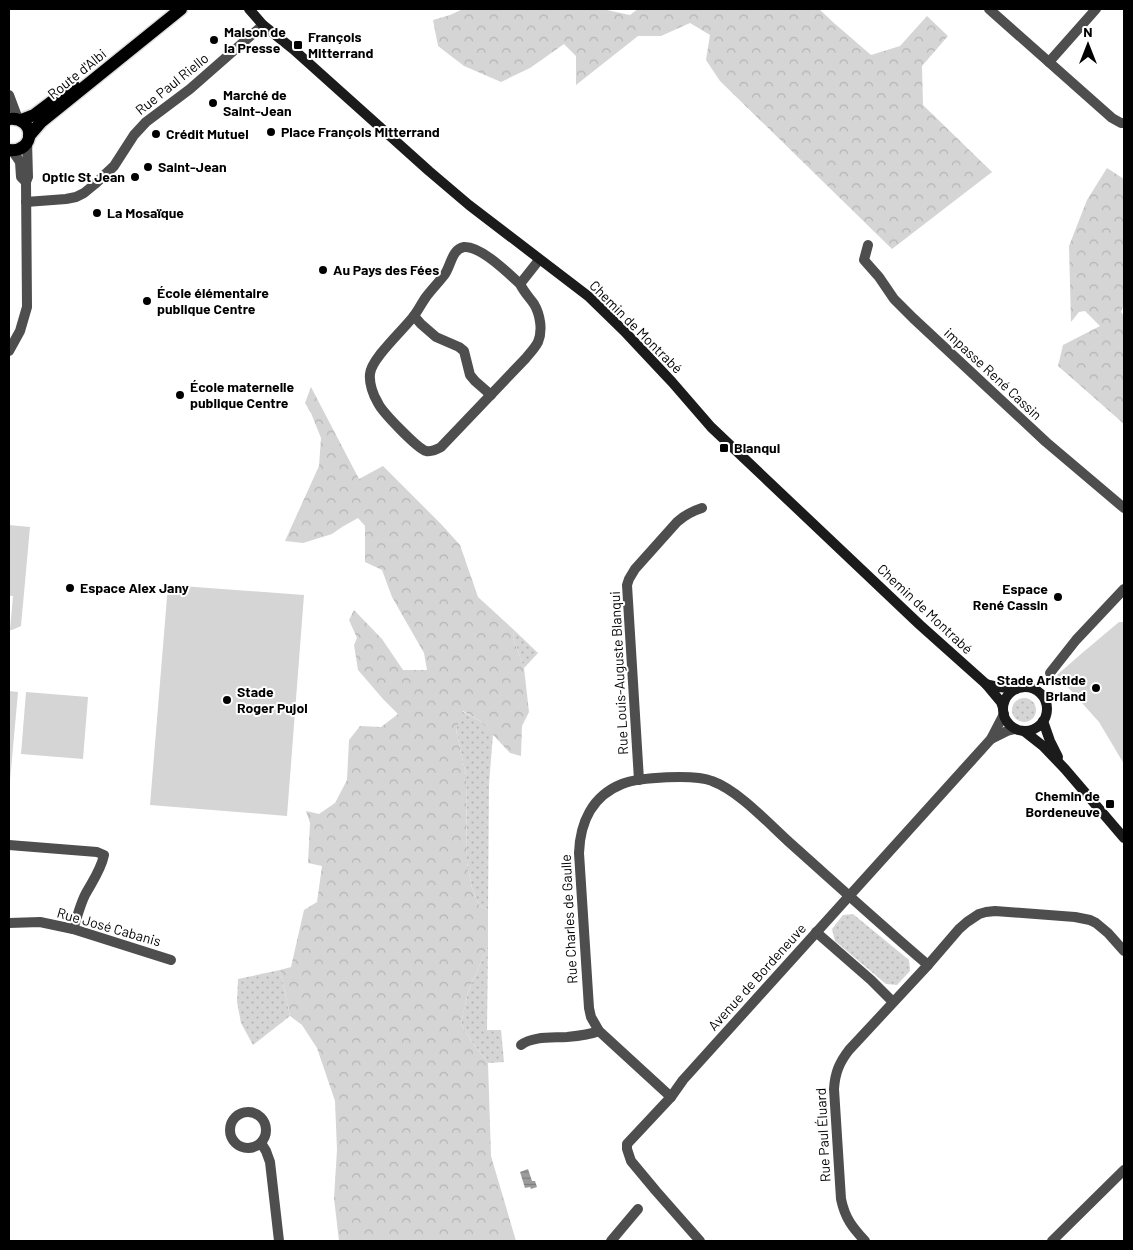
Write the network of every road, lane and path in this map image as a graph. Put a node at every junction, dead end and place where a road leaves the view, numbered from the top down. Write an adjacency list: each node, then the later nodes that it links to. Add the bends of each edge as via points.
1 (181, 9): 6 (main road, Route d'Albi)
2 (249, 9): 5 (street, Chemin de Montrabé)
3 (989, 9): 7 (street)
4 (1096, 9): 7 (street)
5 (263, 25): 14 (street, Rue Paul Riello, via 190,89 146,122 114,166 84,193 66,199); 16 (street, Chemin de Montrabé, via 469,205)
6 (146, 37): 9 (main road, Route d'Albi, via 34,115); 11 (main road, Route d'Albi, via 41,122)
7 (1049, 62): 10 (street, via 1112,118)
8 (9, 95): 9 (street)
9 (16, 119): 11 (main road, via 28,128)
10 (1124, 123)
11 (28, 139): 12 (main road, Route d'Albi, via 19,149); 13 (street)
12 (10, 150): 13 (street, via 20,162 21,177)
13 (26, 182): 14 (street)
14 (26, 202): 19 (street, via 26,307 20,331)
15 (868, 245): 22 (street, impasse René Cassin, via 864,260 900,305 1046,442)
16 (540, 260): 17 (street); 25 (street, Chemin de Montrabé, via 605,312 711,427)
17 (520, 284): 18 (street, via 481,251 460,248); 20 (street, via 539,315 540,337 526,358)
18 (414, 316): 20 (street, via 436,337 464,352 470,375); 20 (street, via 376,360 370,373 378,405 410,439 424,450 441,447)
19 (9, 351)
20 (491, 395)
21 (702, 508): 32 (street, Rue Louis-Auguste Blanqui, via 677,522 635,569 627,585)
22 (1124, 508)
23 (1124, 589): 24 (street)
24 (1050, 673)
25 (986, 684): 26 (street); 27 (street, Chemin de Montrabé, via 1001,702)
26 (1016, 689): 27 (street, via 1004,702); 28 (street, via 1030,688 1041,694 1047,709)
27 (1003, 711): 29 (street, via 1008,723); 30 (street, Avenue de Bordeneuve)
28 (1043, 721): 29 (street, via 1035,728); 31 (street)
29 (1020, 730): 30 (street, Avenue de Bordeneuve, via 1007,731); 31 (street, via 1043,746)
30 (991, 739): 35 (street, Avenue de Bordeneuve)
31 (1065, 769): 33 (street)
32 (639, 780): 35 (street, Rue Charles de Gaulle, via 697,777 720,785 744,801); 43 (street, Rue Charles de Gaulle, via 613,788 590,809 580,840 588,1008)
33 (1124, 838)
34 (9, 845): 37 (street, via 104,855)
35 (849, 897): 38 (street, Avenue de Bordeneuve); 41 (street, Rue Charles de Gaulle)
36 (9, 923): 37 (street, Rue José Cabanis, via 40,922)
37 (73, 929): 40 (street, Rue José Cabanis)
38 (816, 932): 42 (street); 45 (street, Avenue de Bordeneuve)
39 (1124, 951): 41 (street, Rue Paul Éluard, via 1108,933 1090,920 995,911 979,914 967,922)
40 (171, 960)
41 (928, 965): 42 (street, Rue Paul Éluard)
42 (894, 1002): 52 (street, Rue Paul Éluard, via 843,1058 834,1080 841,1199 849,1222)
43 (599, 1031): 44 (street, via 536,1039); 45 (street, Rue Charles de Gaulle)
44 (520, 1045)
45 (671, 1097): 51 (street, Avenue de Bordeneuve, via 627,1144 627,1149 631,1161)
46 (261, 1143): 49 (street, via 270,1162)
47 (1121, 1173): 53 (street)
48 (638, 1209): 50 (street)
49 (279, 1241)
50 (611, 1241)
51 (700, 1241)
52 (865, 1241)
53 (1052, 1241)

